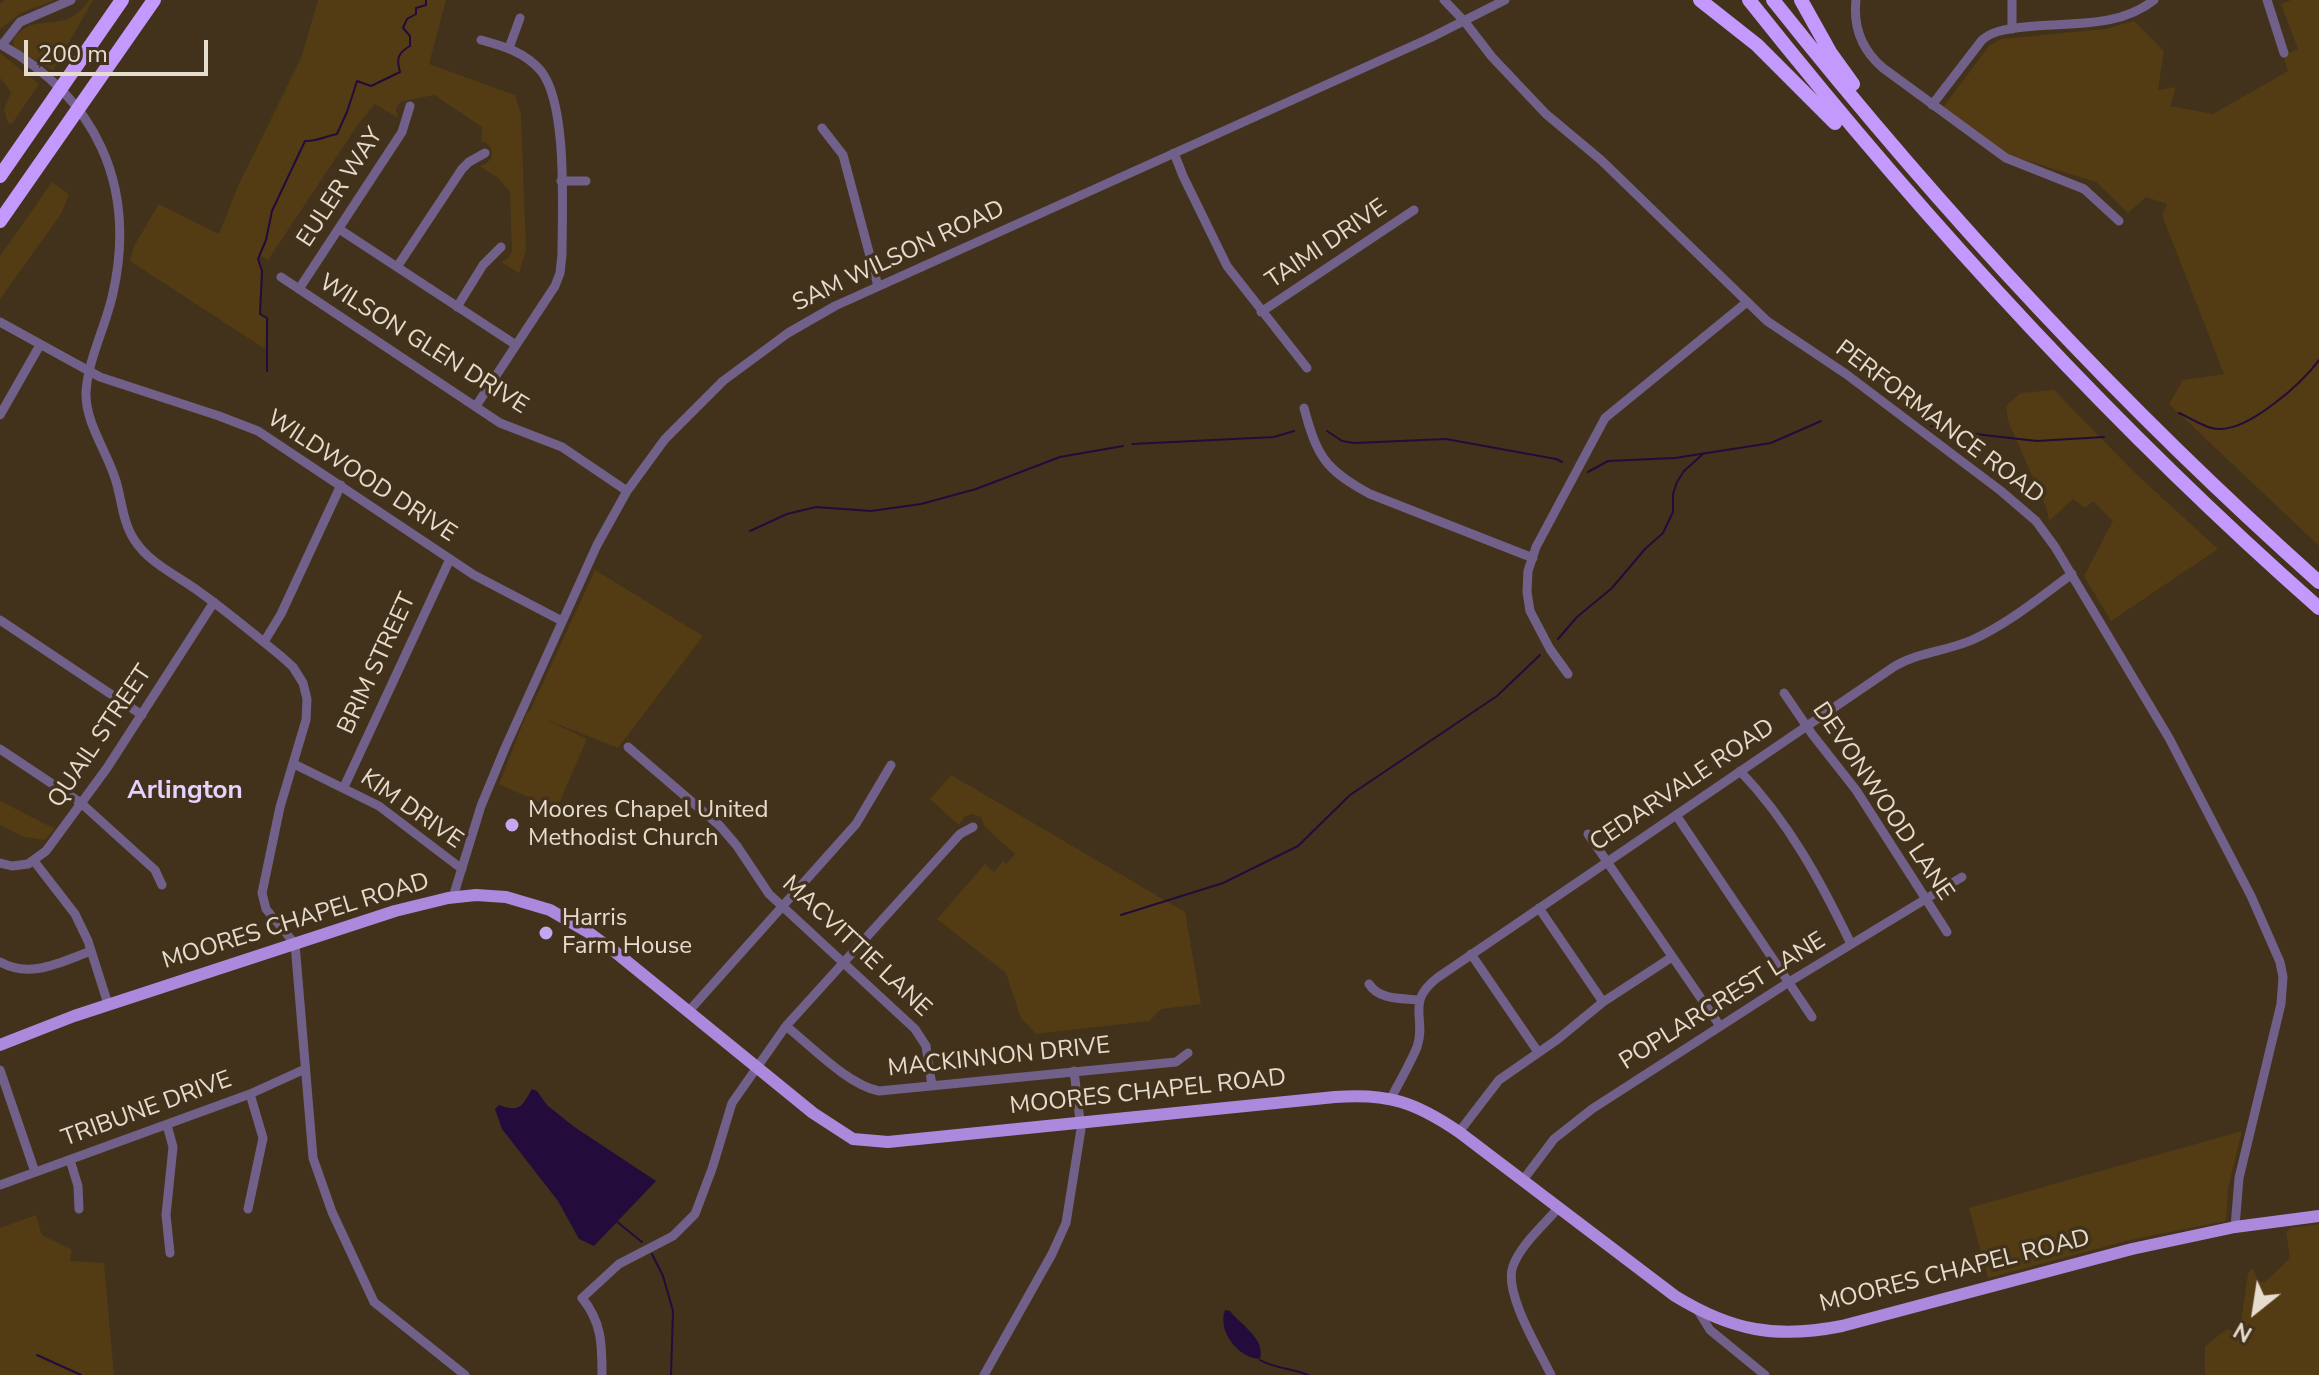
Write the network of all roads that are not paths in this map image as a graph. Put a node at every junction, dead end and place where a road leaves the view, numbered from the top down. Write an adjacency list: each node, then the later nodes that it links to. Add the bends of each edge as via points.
1 (71, 0): 18 (street, via 20,22)
2 (122, 0): 27 (highway)
3 (154, 0): 31 (highway)
4 (1444, 0): 15 (street, PERFORMANCE ROAD)
5 (1505, 0): 15 (street, SAM WILSON ROAD)
6 (1700, 0): 34 (highway, via 1783,69 1893,188)
7 (1749, 0): 34 (highway)
8 (1773, 0): 24 (highway)
9 (1801, 0): 24 (highway)
10 (1856, 0): 21 (street, via 1856,30 1874,60)
11 (2012, 0): 16 (street)
12 (2154, 0): 16 (street, via 2117,19)
13 (2267, 0): 20 (street)
14 (520, 18): 19 (street)
15 (1465, 22): 26 (street, SAM WILSON ROAD); 40 (street, PERFORMANCE ROAD, via 1546,114)
16 (2012, 29): 21 (street, via 1985,38)
17 (481, 40): 19 (street)
18 (1, 44): 47 (street, via 44,72 75,103 96,133 113,178 120,232 113,296)
19 (509, 48): 28 (street, via 543,73 553,94)
20 (2284, 53)
21 (1932, 105): 32 (street, via 2006,158 2084,189)
22 (410, 106): 33 (street, EULER WAY, via 402,132)
23 (822, 128): 38 (street, via 843,155)
24 (1894, 148): 56 (highway, via 2120,392)
25 (485, 153): 36 (street, via 462,169)
26 (1174, 153): 38 (street, SAM WILSON ROAD); 42 (street, via 1221,255)
27 (0, 176)
28 (561, 181): 29 (street); 45 (street, via 560,273)
29 (586, 181)
30 (1414, 210): 42 (street, TAIMI DRIVE)
31 (0, 221)
32 (2119, 221)
33 (339, 229): 36 (street); 39 (street, EULER WAY)
34 (1952, 243): 58 (highway, via 2141,441)
35 (501, 247): 41 (street)
36 (397, 267): 41 (street)
37 (281, 277): 39 (street, WILSON GLEN DRIVE)
38 (878, 286): 52 (street, SAM WILSON ROAD, via 800,325 742,366 678,425)
39 (299, 289): 48 (street, WILSON GLEN DRIVE)
40 (1747, 302): 53 (street, via 1605,418); 55 (street, PERFORMANCE ROAD, via 2024,510)
41 (457, 307): 45 (street)
42 (1261, 312): 46 (street)
43 (0, 322): 44 (street, WILDWOOD DRIVE)
44 (40, 345): 47 (street, WILDWOOD DRIVE); 50 (street)
45 (516, 345): 48 (street)
46 (1307, 368)
47 (90, 372): 51 (street, WILDWOOD DRIVE, via 246,425); 57 (street, via 89,412 115,477 128,530 147,556)
48 (476, 406): 52 (street, WILSON GLEN DRIVE, via 500,423 562,447)
49 (1304, 408): 53 (street, via 1315,446 1349,483)
50 (0, 415)
51 (341, 485): 54 (street, WILDWOOD DRIVE); 61 (street)
52 (627, 491): 60 (street, SAM WILSON ROAD)
53 (1533, 558): 62 (street, via 1528,571 1530,611)
54 (450, 559): 60 (street, WILDWOOD DRIVE); 71 (street, BRIM STREET)
55 (2072, 574): 65 (street, CEDARVALE ROAD, via 1979,637 1895,666); 124 (street, PERFORMANCE ROAD, via 2183,764 2280,962 2281,1004 2239,1178)
56 (2319, 582)
57 (214, 602): 61 (street); 64 (street, QUAIL STREET)
58 (2319, 608)
59 (0, 620): 64 (street)
60 (562, 621): 79 (street, SAM WILSON ROAD, via 490,781)
61 (264, 642): 68 (street, via 293,667 305,689 306,720)
62 (1568, 674)
63 (1784, 693): 65 (street, DEVONWOOD LANE)
64 (142, 715): 72 (street, QUAIL STREET)
65 (1807, 727): 70 (street, CEDARVALE ROAD); 83 (street, DEVONWOOD LANE, via 1856,790)
66 (628, 747): 84 (street, MACVITTIE LANE, via 725,831 764,889)
67 (0, 749): 72 (street)
68 (294, 764): 71 (street, KIM DRIVE); 87 (street, via 262,893 266,909)
69 (891, 765): 84 (street, via 856,824)
70 (1740, 771): 73 (street, CEDARVALE ROAD); 88 (street, via 1809,860)
71 (344, 787): 79 (street, KIM DRIVE, via 386,811)
72 (81, 803): 76 (street, QUAIL STREET); 81 (street, via 155,870)
73 (1676, 815): 77 (street, CEDARVALE ROAD); 94 (street)
74 (973, 827): 93 (street, via 960,834)
75 (1588, 834): 77 (street)
76 (34, 861): 78 (street); 89 (street, via 75,914)
77 (1607, 862): 85 (street, CEDARVALE ROAD); 91 (street)
78 (0, 863)
79 (462, 869): 82 (street, SAM WILSON ROAD)
80 (1962, 877): 83 (street, POPLARCREST LANE)
81 (162, 885)
82 (453, 897): 87 (main road, MOORES CHAPEL ROAD); 99 (main road, MOORES CHAPEL ROAD, via 506,897 550,910 588,932)
83 (1923, 898): 86 (street, DEVONWOOD LANE); 88 (street, POPLARCREST LANE)
84 (782, 906): 93 (street, MACVITTIE LANE); 99 (street)
85 (1539, 908): 90 (street, CEDARVALE ROAD); 97 (street)
86 (1947, 932)
87 (295, 944): 98 (main road, MOORES CHAPEL ROAD); 107 (street)
88 (1851, 944): 94 (street, POPLARCREST LANE)
89 (91, 951): 92 (street, via 33,970); 98 (street)
90 (1471, 954): 96 (street, CEDARVALE ROAD, via 1428,985); 104 (street)
91 (1672, 957): 97 (street); 102 (street)
92 (0, 962)
93 (843, 964): 101 (street); 110 (street, MACVITTIE LANE, via 920,1034)
94 (1789, 982): 100 (street); 102 (street, POPLARCREST LANE)
95 (1369, 984): 96 (street, via 1383,995)
96 (1419, 1000): 112 (street, via 1418,1042)
97 (1603, 1002): 104 (street)
98 (108, 1004): 103 (main road, MOORES CHAPEL ROAD)
99 (688, 1012): 106 (main road, MOORES CHAPEL ROAD)
100 (1812, 1017)
101 (786, 1026): 106 (street); 110 (street, MACKINNON DRIVE, via 870,1089)
102 (1720, 1026): 118 (street, POPLARCREST LANE, via 1575,1121)
103 (0, 1045)
104 (1538, 1052): 115 (street, via 1499,1080)
105 (1188, 1053): 109 (street, MACKINNON DRIVE, via 1176,1062)
106 (756, 1066): 113 (main road, MOORES CHAPEL ROAD, via 838,1131 861,1141); 128 (street, via 728,1110 695,1214 673,1236 619,1264 582,1298 600,1329)
107 (305, 1069): 111 (street, TRIBUNE DRIVE); 127 (street, via 318,1178 374,1302)
108 (0, 1070): 117 (street)
109 (1074, 1071): 110 (street, MACKINNON DRIVE); 113 (street)
110 (932, 1086)
111 (250, 1094): 114 (street, TRIBUNE DRIVE); 122 (street, via 263,1138)
112 (1391, 1098): 113 (main road, MOORES CHAPEL ROAD, via 1360,1095); 115 (main road, MOORES CHAPEL ROAD, via 1424,1110)
113 (1081, 1122): 129 (street, via 1062,1234)
114 (167, 1125): 116 (street, TRIBUNE DRIVE); 125 (street, via 173,1147 166,1215)
115 (1459, 1132): 118 (main road, MOORES CHAPEL ROAD)
116 (70, 1160): 117 (street, TRIBUNE DRIVE); 121 (street)
117 (35, 1172): 119 (street, TRIBUNE DRIVE)
118 (1523, 1180): 120 (main road, MOORES CHAPEL ROAD)
119 (0, 1185)
120 (1559, 1207): 126 (main road, MOORES CHAPEL ROAD); 130 (street, via 1514,1263 1511,1282)
121 (79, 1209)
122 (248, 1209)
123 (2319, 1216): 124 (main road, MOORES CHAPEL ROAD)
124 (2235, 1227): 126 (main road, MOORES CHAPEL ROAD, via 1820,1330 1755,1330)
125 (170, 1253)
126 (1697, 1309): 131 (street, via 1710,1330)
127 (465, 1375)
128 (602, 1375)
129 (984, 1375)
130 (1551, 1375)
131 (1765, 1375)

